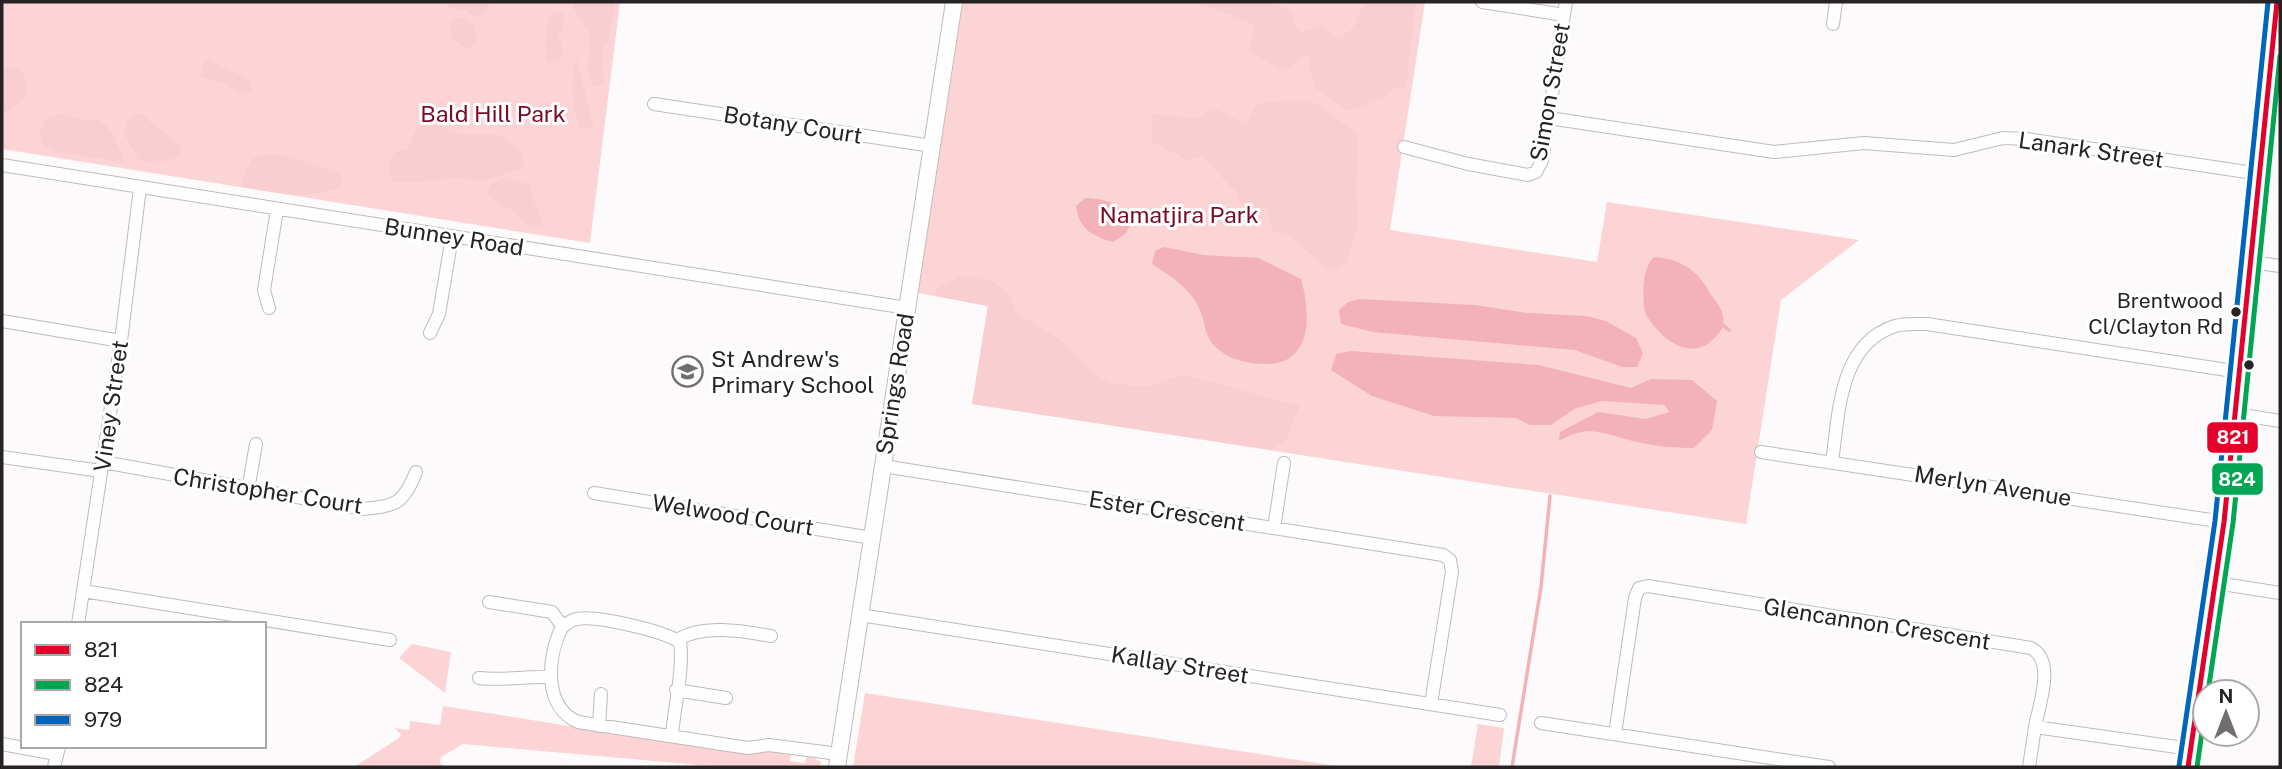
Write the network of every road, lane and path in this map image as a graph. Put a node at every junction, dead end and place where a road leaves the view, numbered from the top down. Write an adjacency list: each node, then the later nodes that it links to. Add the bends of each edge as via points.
1 (954, 2): 10 (main road, Springs Road)
2 (1482, 2): 5 (street)
3 (1836, 2): 6 (street)
4 (2277, 2): 8 (main road)
5 (1565, 8): 9 (street, Simon Street)
6 (1833, 24)
7 (654, 104): 10 (street, Botany Court)
8 (2274, 105): 13 (main road)
9 (1549, 118): 11 (street, Simon Street, via 1542,161 1536,172 1528,175); 13 (street, Lanark Street, via 1774,152 1864,143 1954,150 2003,138 2027,139)
10 (932, 146): 20 (main road, Springs Road)
11 (1404, 147)
12 (2, 165): 14 (street, Bunney Road)
13 (2260, 174): 17 (main road)
14 (140, 188): 15 (street, Bunney Road); 23 (street, Viney Street)
15 (277, 210): 16 (street, Bunney Road); 19 (street, via 264,290)
16 (452, 237): 20 (street, Bunney Road); 22 (street, via 439,314)
17 (2251, 262): 18 (street); 24 (main road)
18 (2280, 266)
19 (269, 308)
20 (907, 308): 32 (main road, Springs Road)
21 (2, 321): 23 (street)
22 (430, 333)
23 (121, 341): 33 (street, Viney Street)
24 (2240, 372): 25 (main road); 30 (street, via 1927,324 1896,326 1870,339 1855,357 1844,382)
25 (2236, 414): 26 (street); 37 (main road)
26 (2280, 421)
27 (256, 444): 35 (street)
28 (1761, 452): 30 (street, Merlyn Avenue)
29 (2, 457): 33 (street, Christopher Court)
30 (1832, 462): 37 (street, Merlyn Avenue)
31 (1284, 463): 38 (street)
32 (883, 466): 38 (street, Ester Crescent); 39 (main road, Springs Road)
33 (102, 467): 35 (street, Christopher Court); 41 (street, Viney Street)
34 (416, 472): 35 (street, Christopher Court, via 406,495 390,507 363,509)
35 (248, 490)
36 (594, 493): 39 (street, Welwood Court)
37 (2224, 522): 40 (main road)
38 (1274, 528): 58 (street, Ester Crescent, via 1454,556)
39 (872, 538): 44 (main road, Springs Road)
40 (2216, 583): 42 (street); 68 (main road)
41 (83, 591): 45 (street); 46 (street, Viney Street)
42 (2280, 593)
43 (489, 602): 49 (street, via 555,612)
44 (860, 615): 58 (street, Kallay Street); 70 (main road, Springs Road)
45 (230, 619): 47 (street)
46 (78, 622)
47 (253, 622)
48 (266, 624): 51 (street)
49 (563, 627): 52 (street, via 579,618 658,631); 53 (street)
50 (771, 636): 52 (street, via 694,632)
51 (390, 640)
52 (677, 640): 55 (street, via 683,660)
53 (550, 677): 54 (street); 61 (street, via 564,716)
54 (478, 678)
55 (676, 690): 57 (street); 64 (street)
56 (601, 694): 61 (street)
57 (726, 698)
58 (1431, 704): 59 (street, Kallay Street)
59 (1500, 715)
60 (1541, 723): 63 (street)
61 (599, 726): 64 (street)
62 (2035, 727): 63 (street, Glencannon Crescent, via 2044,664 2040,653 2031,648 1636,584); 68 (street); 74 (street)
63 (1615, 734): 71 (street)
64 (672, 736): 70 (street, via 748,748 769,745)
65 (2, 744): 66 (street)
66 (21, 746)
67 (39, 748): 69 (street)
68 (2191, 749): 75 (main road)
69 (58, 750): 72 (street)
70 (838, 761)
71 (1744, 761): 73 (street)
72 (54, 767)
73 (1829, 767)
74 (2029, 767)
75 (2188, 767)

